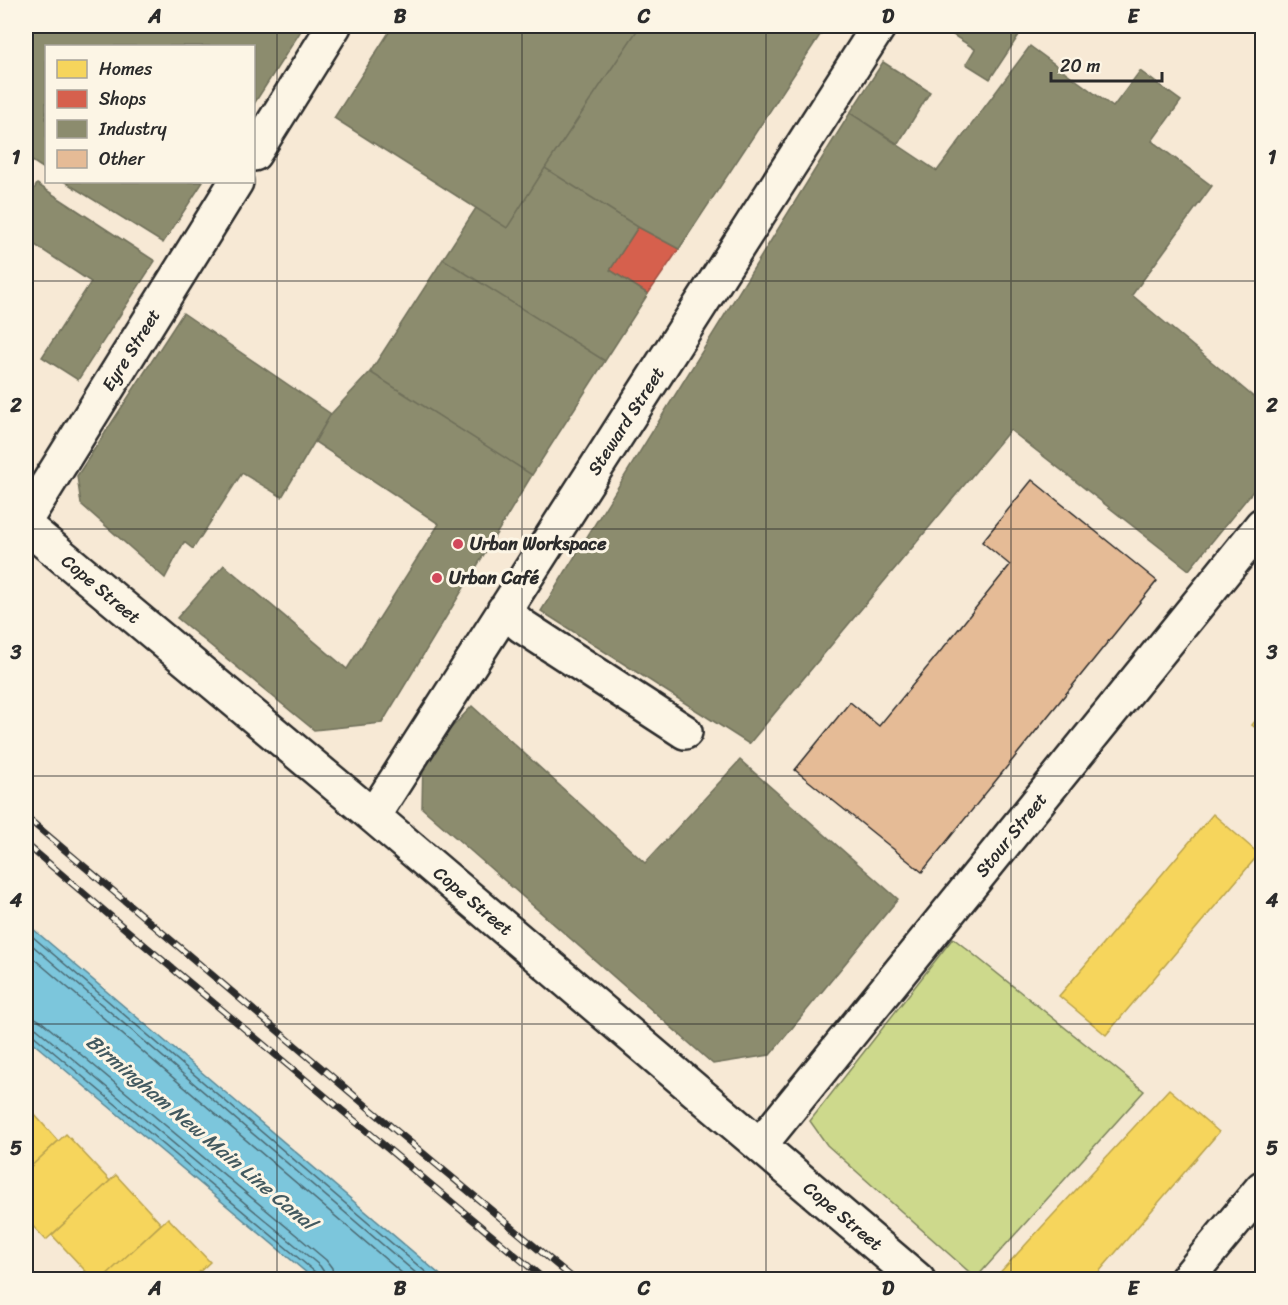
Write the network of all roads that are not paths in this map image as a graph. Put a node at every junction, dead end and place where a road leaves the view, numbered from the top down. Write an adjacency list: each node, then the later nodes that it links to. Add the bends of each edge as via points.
1 (334, 26): 3 (street)
2 (879, 26): 8 (street, Steward Street)
3 (255, 152)
4 (235, 183): 5 (street, Eyre Street)
5 (26, 519)
6 (1263, 525): 11 (street, Stour Street)
7 (26, 526): 10 (street, Cope Street)
8 (504, 610): 9 (street, via 522,626); 10 (street, Steward Street)
9 (685, 732)
10 (373, 816): 11 (street, Cope Street)
11 (760, 1145): 13 (street, Cope Street)
12 (1263, 1188): 14 (street)
13 (918, 1280)
14 (1186, 1280)

